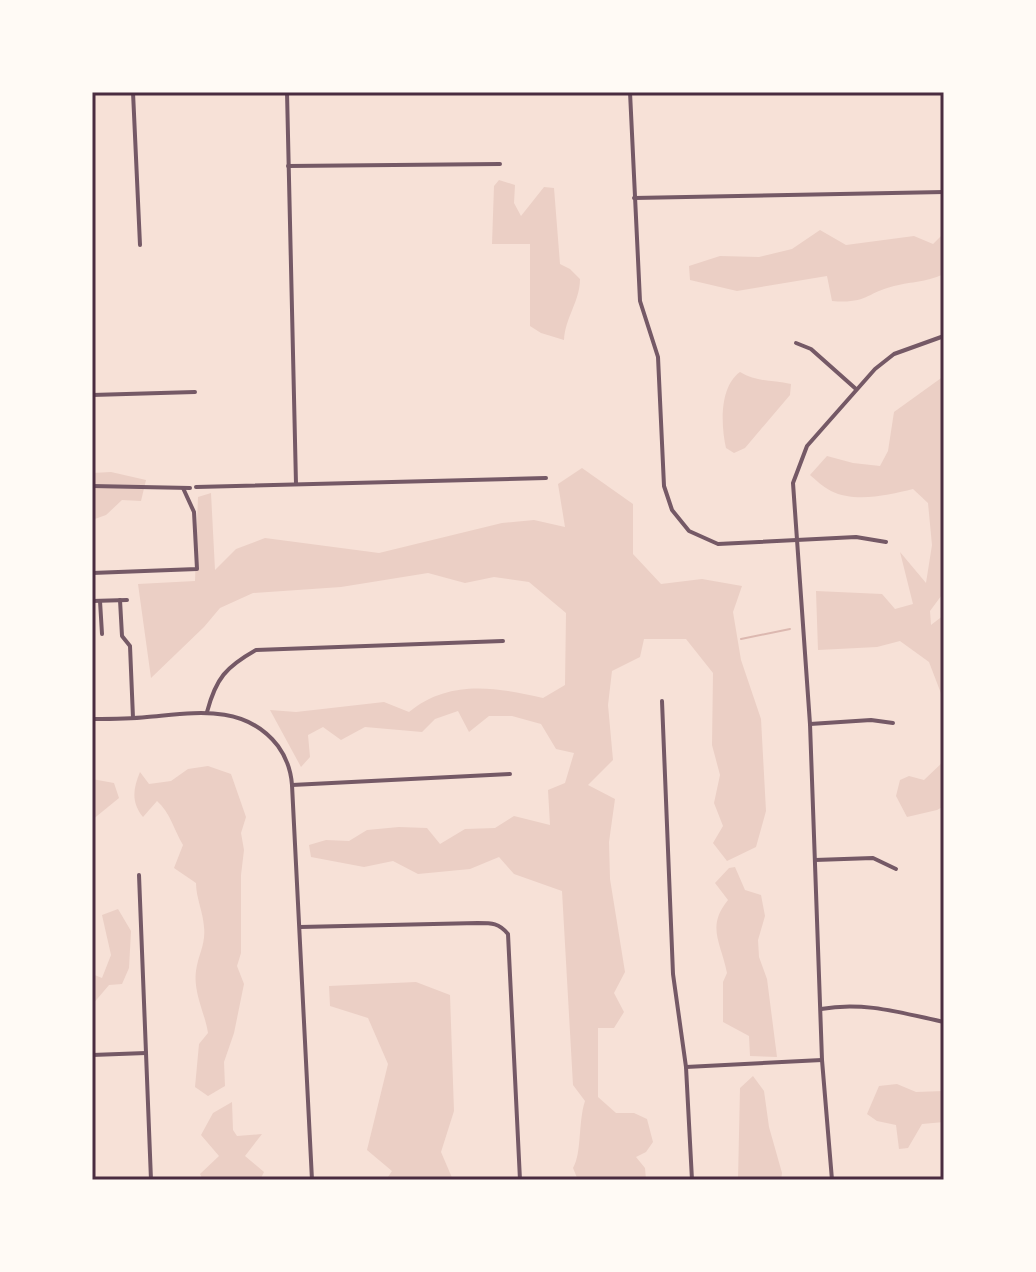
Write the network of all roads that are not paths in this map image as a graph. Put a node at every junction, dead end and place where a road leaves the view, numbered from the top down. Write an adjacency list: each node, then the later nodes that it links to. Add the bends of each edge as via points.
1 (133, 92): 8 (street)
2 (287, 92): 5 (street)
3 (630, 92): 7 (street)
4 (500, 164): 5 (street)
5 (288, 166): 15 (street)
6 (944, 192): 7 (street)
7 (634, 198): 18 (street, via 640,301 658,357 664,486 672,510 689,531 718,544)
8 (140, 245)
9 (944, 336): 11 (street, via 894,354)
10 (796, 343): 11 (street, via 811,349)
11 (856, 389): 18 (street, via 807,446 798,467 793,483)
12 (195, 392): 13 (street)
13 (92, 395)
14 (546, 478): 15 (street)
15 (296, 484): 17 (street)
16 (92, 486): 17 (street)
17 (183, 488): 20 (street, via 194,512 197,569)
18 (796, 541): 19 (street, via 856,537); 30 (street)
19 (886, 542)
20 (92, 573)
21 (92, 601): 22 (street)
22 (100, 601): 23 (street); 27 (street, via 124,600 122,636 130,646)
23 (102, 634)
24 (503, 641): 26 (street, via 256,650 230,665 213,690)
25 (662, 701): 42 (street, via 673,974)
26 (207, 712): 27 (street); 32 (street, via 250,721 268,734 286,760)
27 (133, 718): 28 (street)
28 (92, 719)
29 (893, 723): 30 (street)
30 (810, 724): 33 (street)
31 (510, 774): 32 (street)
32 (292, 785): 36 (street)
33 (815, 860): 34 (street, via 873,858); 37 (street)
34 (896, 869)
35 (139, 875): 39 (street)
36 (300, 927): 44 (street); 45 (street, via 478,923 504,928)
37 (820, 1009): 38 (street, via 846,1004); 41 (street)
38 (944, 1022)
39 (146, 1052): 40 (street); 43 (street)
40 (92, 1055)
41 (822, 1060): 42 (street); 47 (street)
42 (686, 1067): 46 (street)
43 (151, 1180)
44 (312, 1180)
45 (520, 1180)
46 (692, 1180)
47 (832, 1180)

